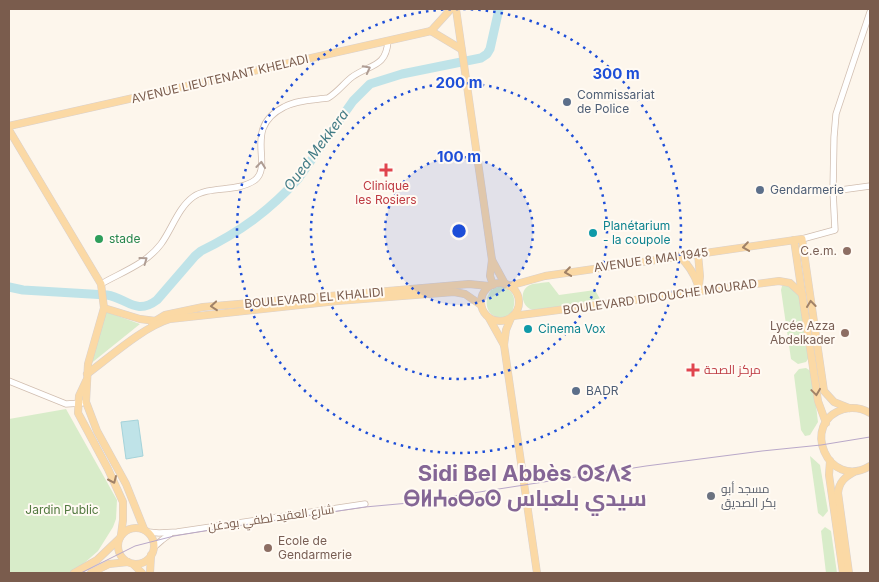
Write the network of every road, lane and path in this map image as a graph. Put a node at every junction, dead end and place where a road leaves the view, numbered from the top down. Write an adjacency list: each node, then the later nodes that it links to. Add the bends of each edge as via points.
1 (451, 9): 5 (main road)
2 (456, 9): 6 (main road)
3 (462, 9): 6 (main road)
4 (870, 12): 12 (street, via 836,114)
5 (431, 31): 7 (main road, AVENUE LIEUTENANT KHELADI); 8 (main road)
6 (459, 33): 8 (main road)
7 (388, 41): 9 (main road, AVENUE LIEUTENANT KHELADI); 21 (street, one-way to 7, via 154,253 184,207 196,195 255,180 262,169 261,135 274,113 290,104 334,95 352,77 382,59)
8 (462, 52): 16 (main road)
9 (9, 126)
10 (9, 130): 21 (main road)
11 (870, 186): 12 (street)
12 (833, 191): 13 (street, via 835,230)
13 (798, 239): 14 (main road, AVENUE 8 MAI 1945, one-way to 14); 17 (main road)
14 (698, 254): 15 (main road, AVENUE 8 MAI 1945); 24 (main road)
15 (679, 256): 23 (main road, AVENUE 8 MAI 1945, one-way to 23, via 545,276); 24 (main road, via 690,266)
16 (492, 260): 22 (main road); 23 (main road)
17 (803, 274): 18 (main road); 20 (main road)
18 (779, 281): 19 (main road, BOULEVARD DIDOUCHE MOURAD); 25 (main road, BOULEVARD DIDOUCHE MOURAD)
19 (790, 283): 20 (main road, BOULEVARD DIDOUCHE MOURAD); 26 (main road)
20 (805, 284): 26 (main road); 40 (main road, one-way to 20, via 834,402 824,391)
21 (101, 285): 27 (main road)
22 (491, 285): 23 (main road); 28 (main road, via 483,292); 31 (main road, BOULEVARD EL KHALIDI, one-way to 31, via 469,284 203,307)
23 (507, 285): 29 (main road, via 519,299)
24 (698, 285): 25 (main road)
25 (695, 292): 29 (main road, BOULEVARD DIDOUCHE MOURAD)
26 (802, 294): 42 (main road, one-way to 42, via 818,401)
27 (104, 305): 30 (main road); 36 (main road)
28 (481, 305): 31 (main road, via 464,294 454,292); 32 (main road)
29 (512, 317): 32 (main road, via 500,321); 35 (main road)
30 (135, 318): 31 (main road); 33 (main road)
31 (164, 318): 33 (main road, BOULEVARD EL KHALIDI); 34 (main road)
32 (490, 318): 35 (main road)
33 (154, 321): 34 (main road, BOULEVARD EL KHALIDI)
34 (146, 331): 36 (main road)
35 (504, 345): 61 (main road)
36 (87, 375): 38 (main road); 39 (main road)
37 (9, 381): 39 (street, via 66,404)
38 (86, 402): 39 (street); 43 (main road)
39 (78, 404): 44 (main road, via 78,413)
40 (849, 408): 41 (main road); 42 (main road, via 836,413)
41 (869, 412)
42 (826, 423): 46 (main road, via 821,441)
43 (98, 433): 44 (main road); 45 (main road)
44 (92, 439): 47 (main road)
45 (112, 459): 47 (main road); 51 (main road)
46 (830, 462): 49 (main road, via 842,469); 62 (main road, via 829,475)
47 (104, 463): 53 (main road, one-way to 53, via 122,502)
48 (870, 466): 49 (main road)
49 (856, 471): 63 (main road, via 846,476 838,493)
50 (364, 504): 52 (street, شارع العقيد لطفي بودغن)
51 (146, 531): 52 (street, شارع العقيد لطفي بودغن, via 159,534); 53 (main road, via 129,529); 54 (main road, via 154,541)
52 (177, 532): 54 (street)
53 (120, 537): 56 (main road, via 120,554); 58 (main road, via 98,560)
54 (154, 548): 55 (main road)
55 (152, 555): 56 (main road, via 146,561); 60 (main road)
56 (131, 563): 57 (main road, via 109,564); 59 (main road)
57 (94, 572)
58 (74, 573)
59 (142, 573)
60 (150, 573)
61 (537, 573)
62 (843, 573)
63 (849, 573)

